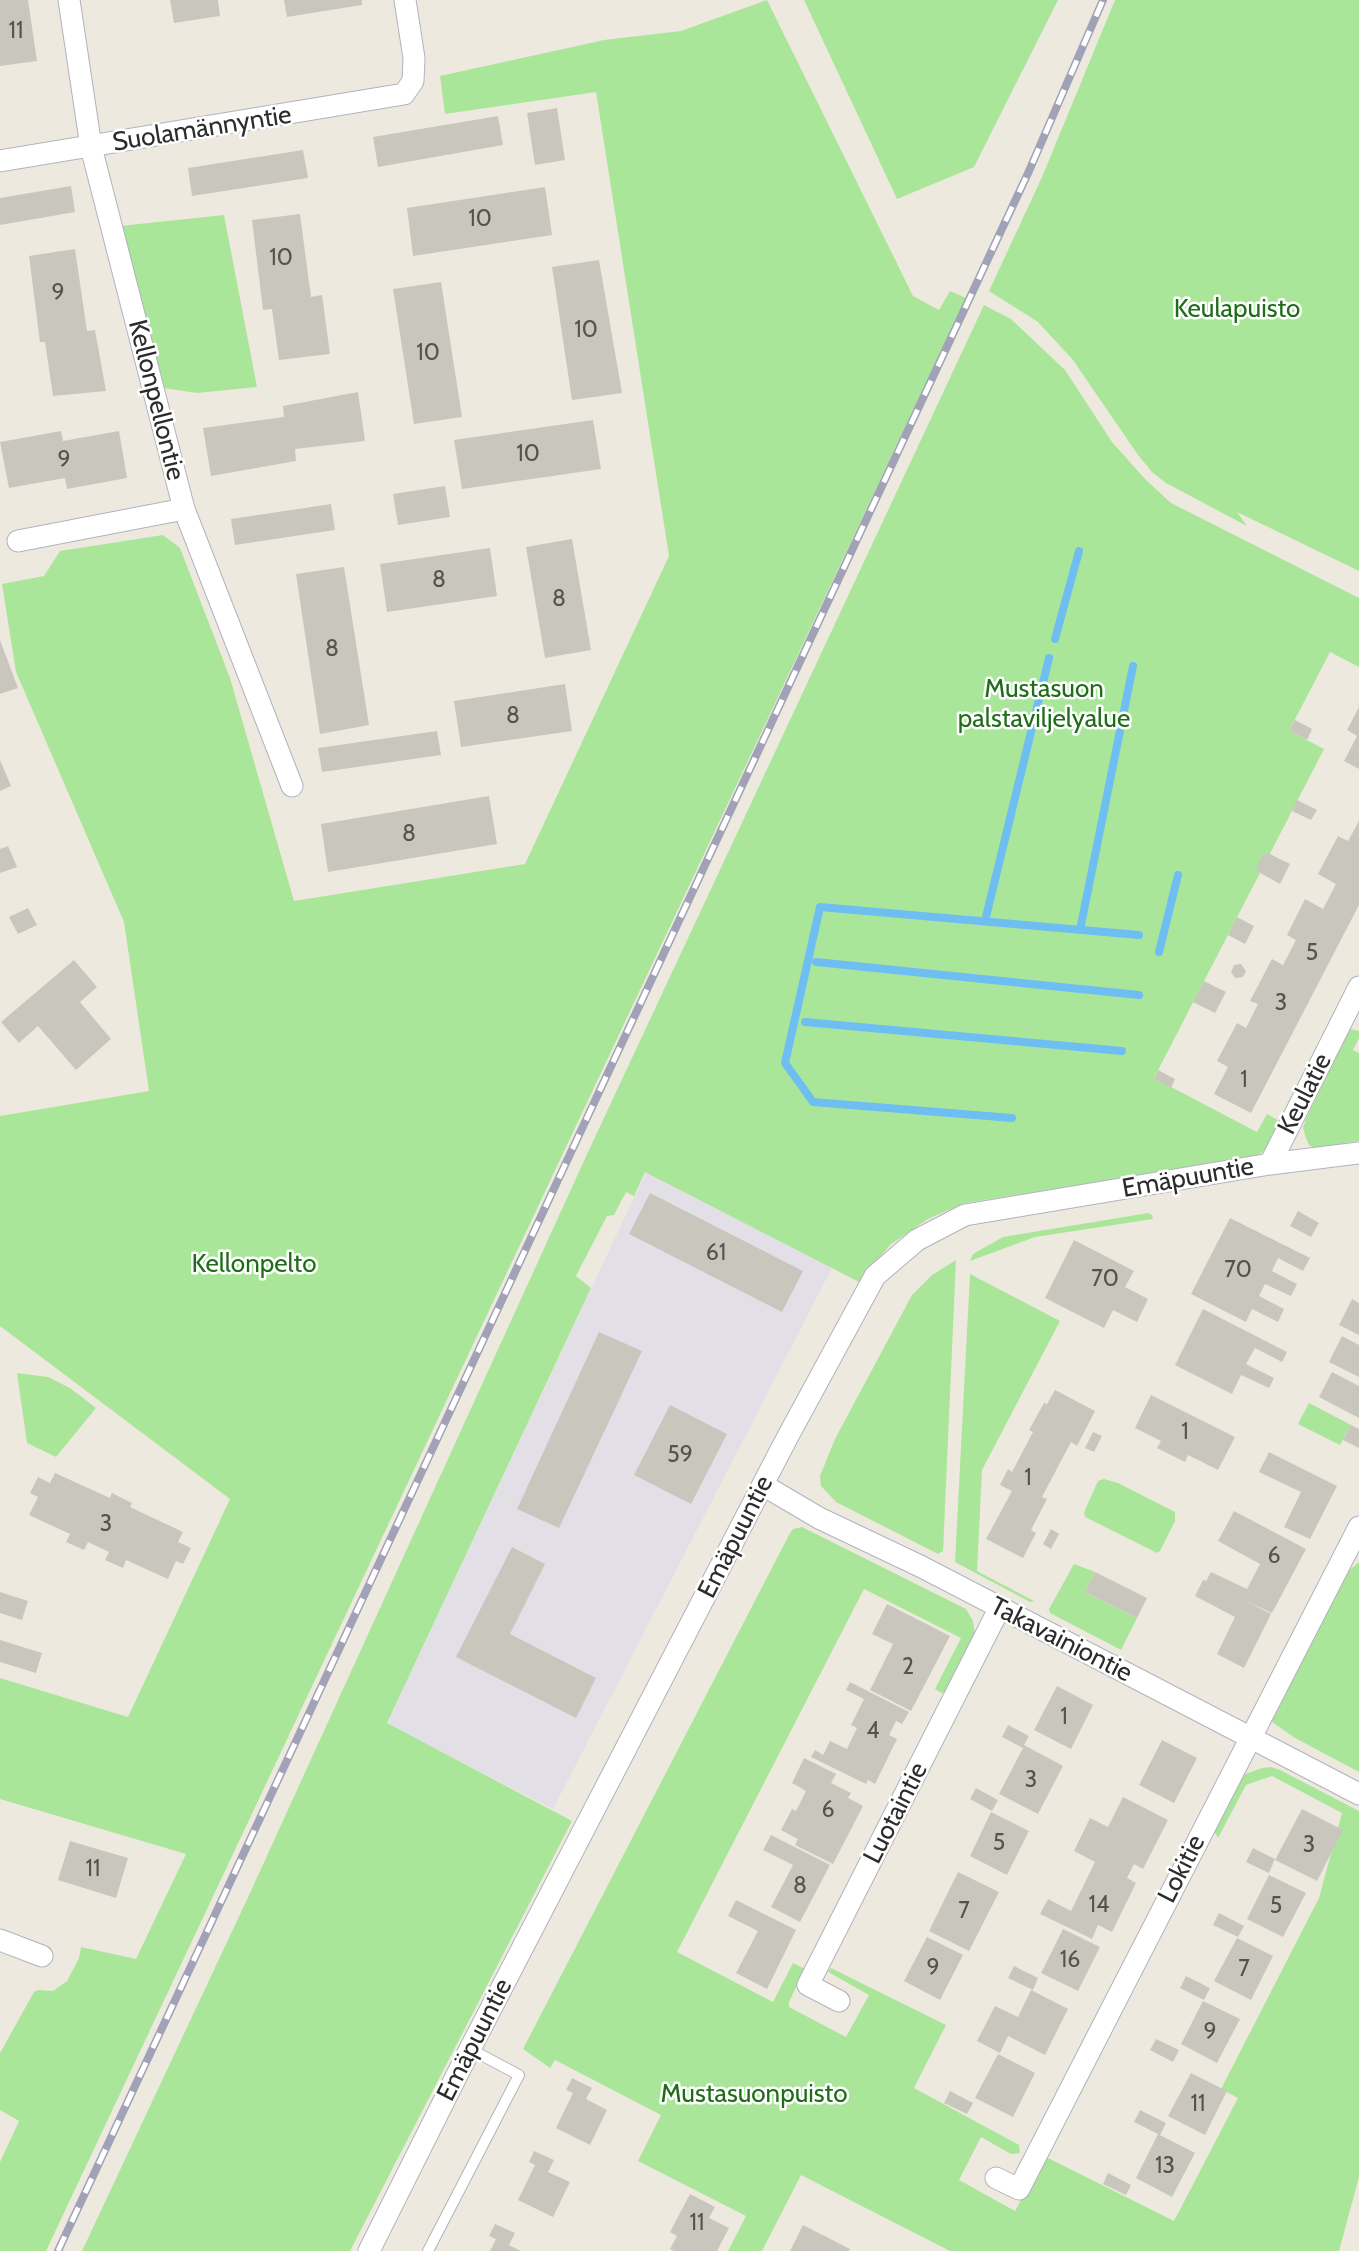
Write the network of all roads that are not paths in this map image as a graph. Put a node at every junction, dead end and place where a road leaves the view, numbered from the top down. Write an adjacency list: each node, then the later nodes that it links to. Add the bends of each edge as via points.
1 (69, 0): 3 (street, Kellonpellontie)
2 (405, 0): 3 (street, Suolamännyntie, via 414,58 413,81 404,94)
3 (92, 147): 4 (street, Suolamännyntie); 5 (street, Kellonpellontie)
4 (0, 161)
5 (184, 509): 6 (street); 7 (street, Kellonpellontie)
6 (18, 541)
7 (292, 786)
8 (1359, 987): 10 (street, Keulatie)
9 (1359, 1153): 10 (street, Emäpuuntie)
10 (1270, 1164): 11 (street, Emäpuuntie, via 965,1216 917,1240 875,1276)
11 (763, 1485): 13 (street, Takavainiontie); 19 (street, Emäpuuntie)
12 (1359, 1527): 14 (street, Lokitie)
13 (999, 1609): 14 (street, Takavainiontie); 18 (street, Luotaintie, via 808,1985)
14 (1250, 1737): 15 (street, Takavainiontie); 20 (street, Lokitie, via 1019,2189)
15 (1359, 1794)
16 (0, 1940): 17 (street)
17 (42, 1956)
18 (839, 2001)
19 (470, 2049): 21 (street, Emäpuuntie); 22 (lane, via 519,2075)
20 (996, 2178)
21 (369, 2251)
22 (428, 2251)

